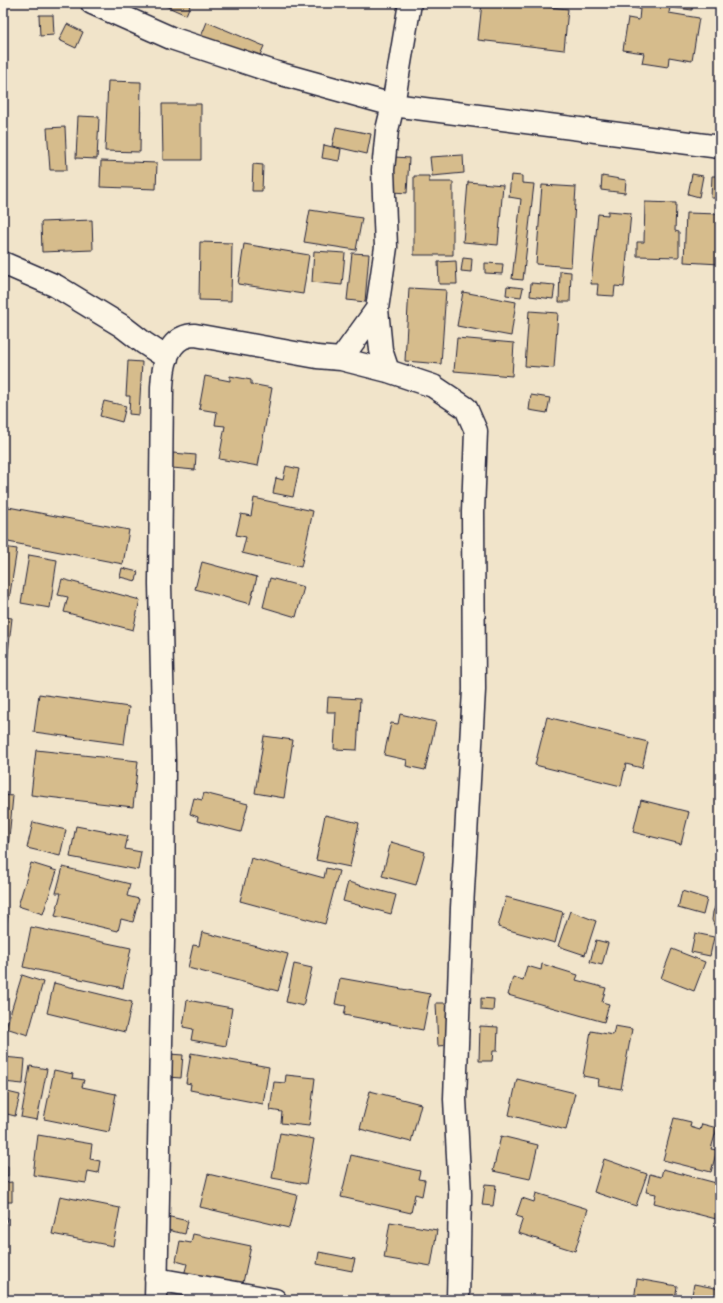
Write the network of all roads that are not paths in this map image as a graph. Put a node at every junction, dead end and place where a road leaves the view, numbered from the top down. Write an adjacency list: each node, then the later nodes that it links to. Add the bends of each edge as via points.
1 (92, 3): 3 (street, via 171,38 274,72)
2 (410, 3): 3 (street)
3 (393, 105): 4 (street); 6 (street, via 387,130 384,170 386,247)
4 (720, 147)
5 (3, 263): 7 (street, via 56,286 122,326)
6 (377, 309): 8 (street); 9 (street, via 381,350)
7 (167, 358): 8 (street, via 172,347 183,337 195,334 317,358); 10 (street, via 162,387 160,584 164,762 163,934)
8 (341, 359): 9 (street)
9 (388, 371): 13 (street, via 433,386 447,395 466,408 476,431 473,512 474,690 455,1099 460,1194)
10 (156, 1279): 11 (street); 12 (street)
11 (156, 1300)
12 (275, 1300)
13 (458, 1300)

